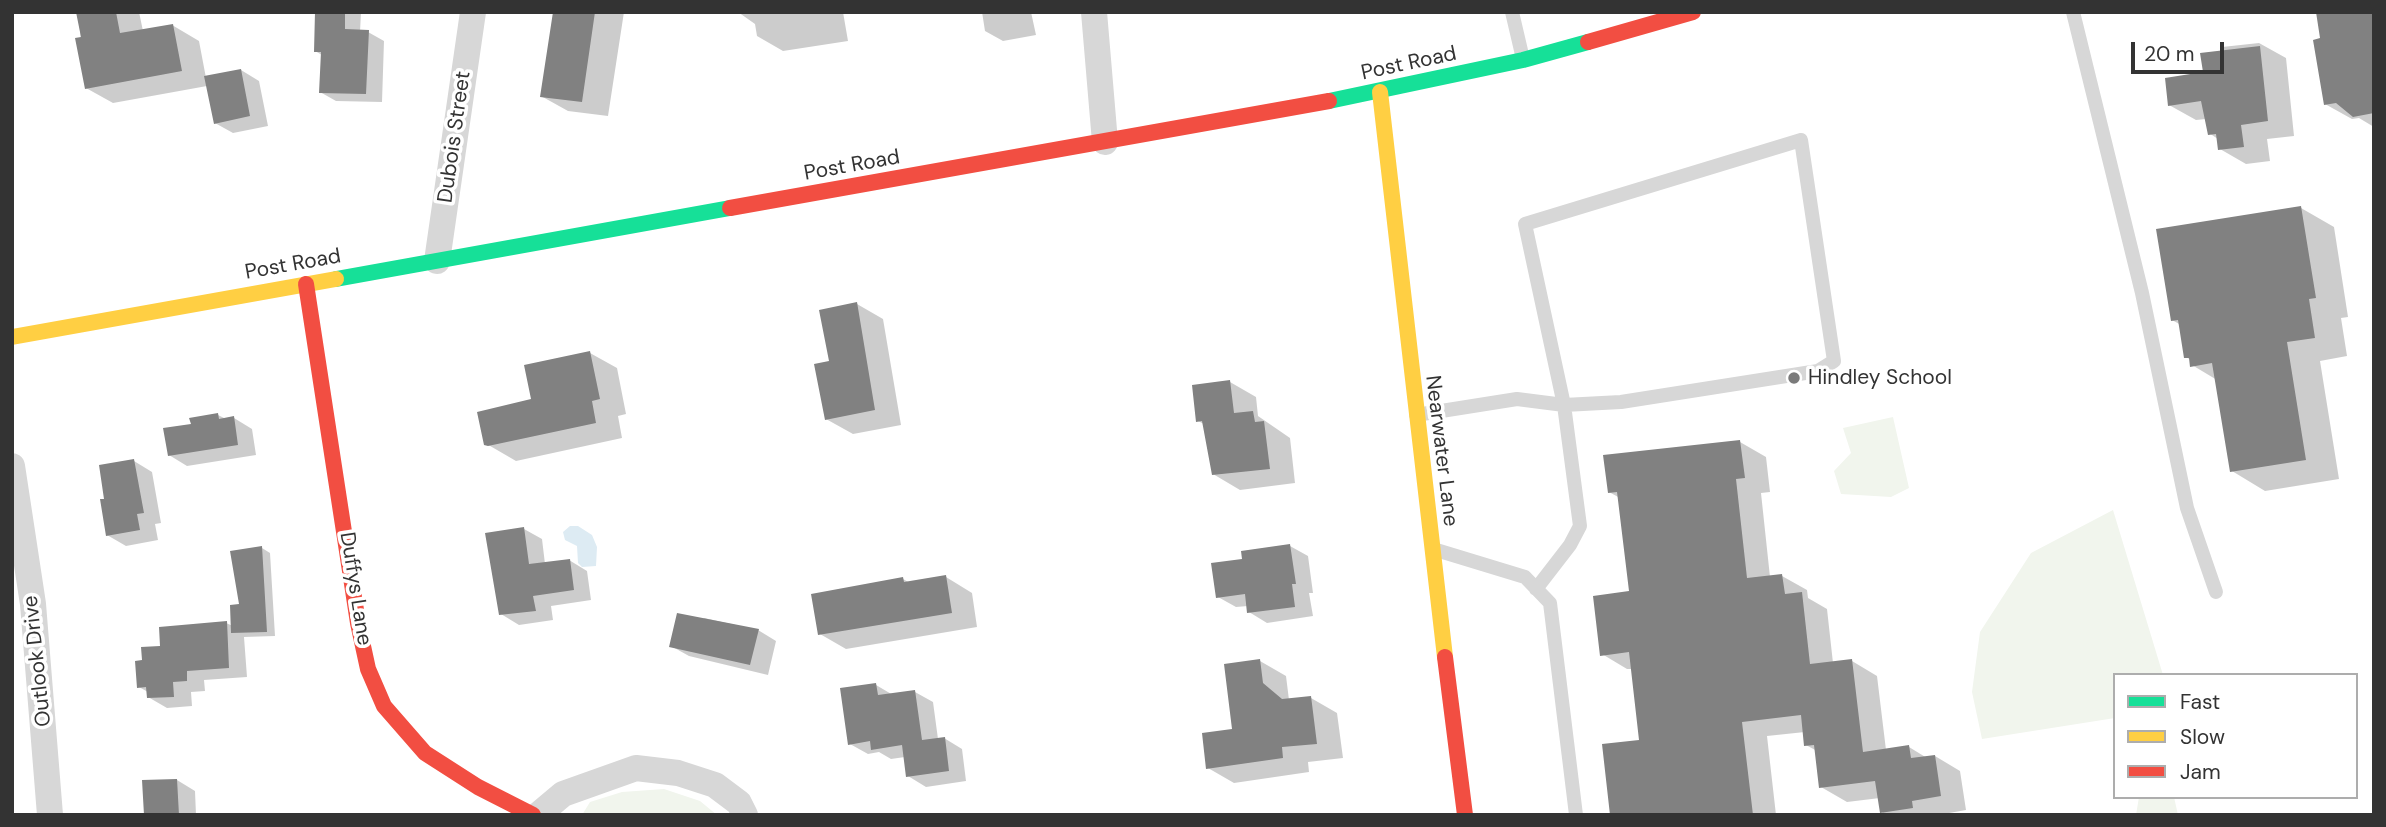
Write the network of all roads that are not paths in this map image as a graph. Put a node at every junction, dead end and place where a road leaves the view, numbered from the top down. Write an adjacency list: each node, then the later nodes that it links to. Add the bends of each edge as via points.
1 (473, 12): 9 (street, Dubois Street)
2 (1094, 12): 8 (street)
3 (1512, 12): 6 (lane)
4 (2073, 12): 17 (lane, via 2142,293 2187,508)
5 (1684, 14): 6 (main road, Post Road)
6 (1523, 60): 7 (main road, Post Road)
7 (1380, 92): 8 (main road, Post Road); 13 (main road, Nearwater Lane)
8 (1105, 142): 9 (main road, Post Road)
9 (437, 261): 10 (main road, Post Road)
10 (306, 284): 11 (main road, Post Road); 19 (main road, Duffys Lane, via 368,669 384,706 425,753 478,787)
11 (12, 337)
12 (1564, 405): 12 (lane, via 1621,402 1818,371 1834,361 1801,139 1525,224); 13 (lane, via 1517,399); 16 (lane, via 1580,526)
13 (1415, 415): 15 (main road, Nearwater Lane)
14 (12, 466): 18 (street, Outlook Drive, via 33,604)
15 (1433, 549): 16 (lane, via 1525,577); 21 (main road, Nearwater Lane)
16 (1536, 589): 22 (lane, via 1550,603)
17 (2216, 592)
18 (50, 815)
19 (535, 815): 20 (street, Duffys Lane, via 563,794 636,768 678,772 715,785 739,803)
20 (745, 815)
21 (1465, 815)
22 (1577, 815)

